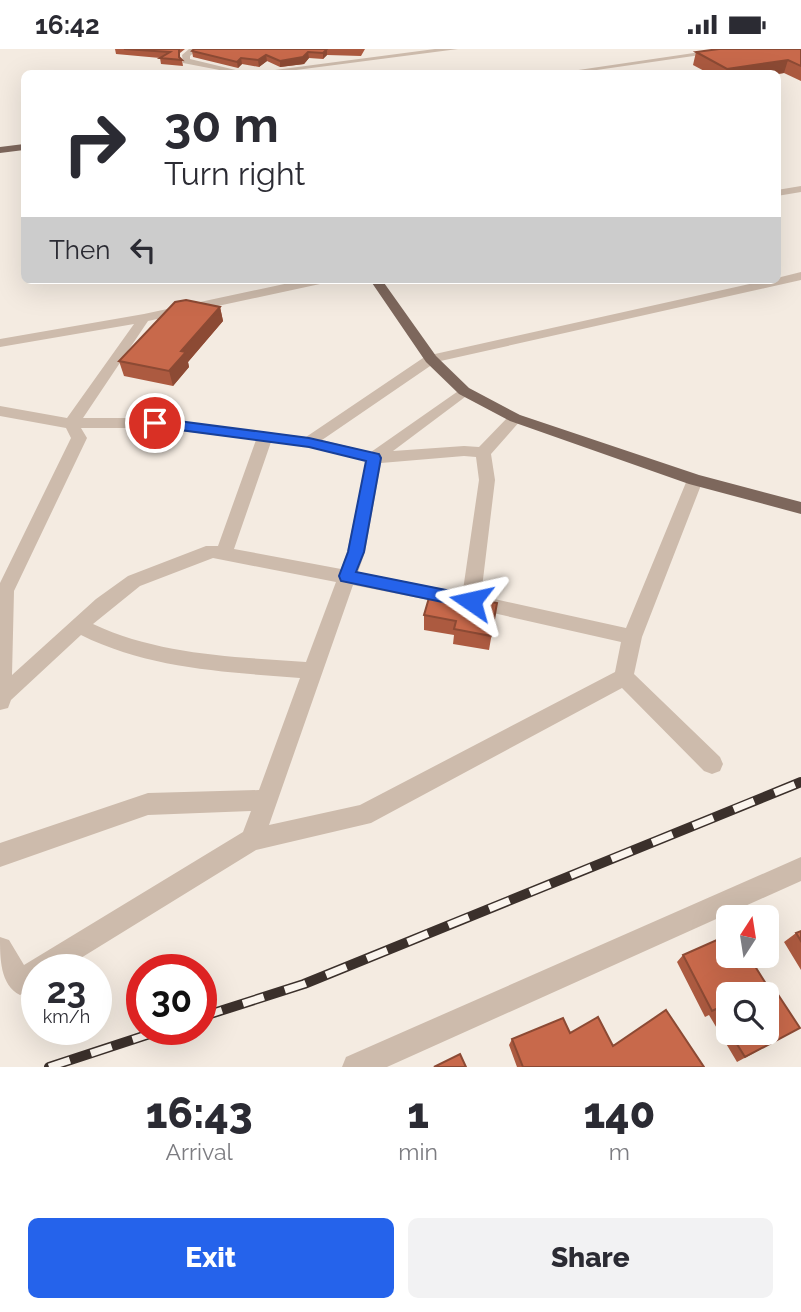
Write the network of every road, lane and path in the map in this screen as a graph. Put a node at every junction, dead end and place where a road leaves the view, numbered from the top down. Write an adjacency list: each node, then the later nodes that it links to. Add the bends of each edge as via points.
1 (194, 49): 6 (street)
2 (454, 49): 5 (street)
3 (647, 49): 7 (street)
4 (738, 49): 7 (street)
5 (434, 50): 9 (street, via 338,58)
6 (184, 52): 8 (street, via 186,61)
7 (665, 59): 10 (street)
8 (230, 70)
9 (273, 70)
10 (584, 70)
11 (21, 147): 12 (main road)
12 (0, 150)
13 (801, 189): 14 (street)
14 (781, 192)
15 (801, 276): 16 (street)
16 (781, 280)
17 (301, 284): 20 (street)
18 (379, 284): 22 (main road)
19 (765, 284): 22 (street)
20 (144, 318): 21 (street); 26 (street)
21 (0, 343)
22 (431, 359): 23 (main road); 28 (street)
23 (464, 391): 25 (main road); 30 (street)
24 (0, 411): 26 (street)
25 (515, 418): 29 (street); 31 (main road)
26 (71, 424): 27 (street, via 155,423); 40 (street, via 79,437 5,591)
27 (265, 437): 28 (street); 33 (street)
28 (309, 442): 30 (street)
29 (483, 453): 30 (street); 35 (street, via 487,480)
30 (374, 458): 34 (street)
31 (695, 480): 32 (main road); 37 (street)
32 (801, 507)
33 (224, 554): 34 (street); 36 (street, via 212,551 134,581)
34 (347, 576): 35 (street); 38 (street)
35 (471, 601): 37 (street)
36 (80, 626): 38 (street, via 100,638 190,660); 40 (street)
37 (632, 638): 39 (street)
38 (313, 671): 42 (street)
39 (624, 677): 41 (street); 43 (street, via 363,815)
40 (1, 703)
41 (712, 764)
42 (266, 800): 43 (street); 44 (street, via 148,804)
43 (252, 840): 47 (street)
44 (0, 855)
45 (801, 869): 49 (street)
46 (0, 949): 48 (street)
47 (67, 954)
48 (21, 981)
49 (368, 1065)

